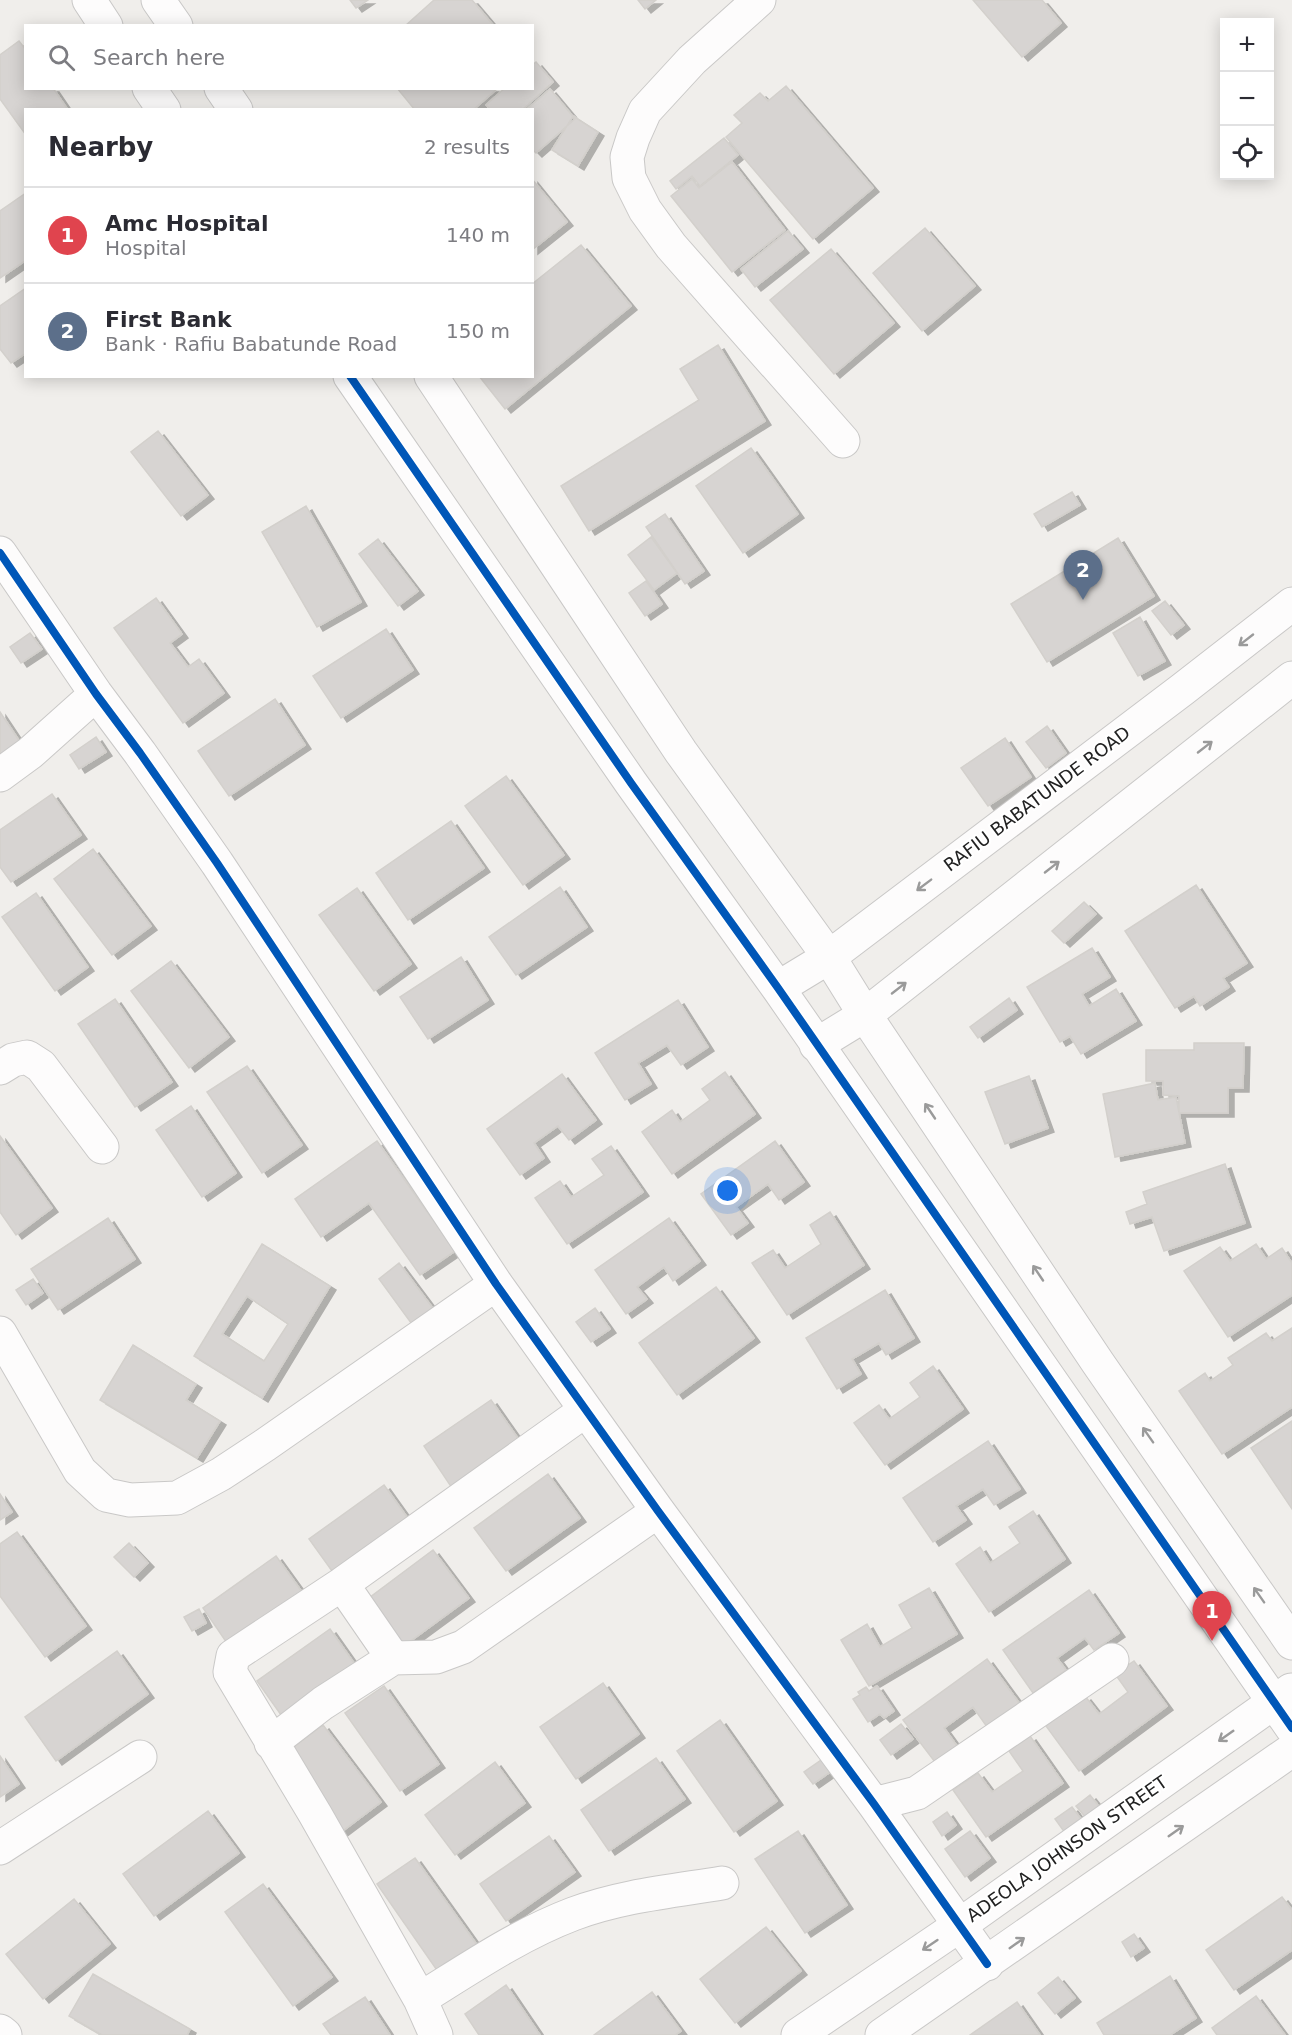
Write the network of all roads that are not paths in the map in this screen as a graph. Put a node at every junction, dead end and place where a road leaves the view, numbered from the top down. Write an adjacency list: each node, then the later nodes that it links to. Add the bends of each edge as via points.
1 (89, 0): 4 (street)
2 (158, 0): 5 (street)
3 (759, 0): 12 (street, via 692,60 645,111 627,157 629,178 670,246)
4 (105, 24)
5 (175, 24)
6 (150, 90): 8 (street)
7 (222, 90): 9 (street)
8 (163, 108)
9 (235, 108)
10 (351, 378): 19 (street)
11 (432, 378): 18 (street, via 681,752)
12 (843, 441)
13 (0, 553): 16 (street)
14 (1292, 604): 18 (street, RAFIU BABATUNDE ROAD, one-way to 18)
15 (1292, 678): 20 (street, one-way to 15)
16 (96, 694): 17 (street); 24 (street, via 217,863)
17 (0, 775)
18 (829, 957): 19 (street, RAFIU BABATUNDE ROAD); 20 (street)
19 (778, 988): 21 (street)
20 (866, 1015): 21 (street); 29 (street, one-way to 20, via 1091,1353)
21 (816, 1045): 32 (street)
22 (0, 1068): 23 (street, via 13,1059 27,1057 41,1066)
23 (102, 1147)
24 (496, 1284): 25 (street, via 265,1445 177,1498 130,1500 105,1495 80,1471); 26 (street)
25 (0, 1332)
26 (586, 1410): 27 (street); 28 (street)
27 (658, 1512): 30 (street, via 463,1647 436,1657); 36 (street)
28 (342, 1584): 30 (street); 33 (street, via 233,1656 230,1672)
29 (1292, 1643)
30 (393, 1658): 33 (street, via 323,1703)
31 (1112, 1659): 36 (street, via 917,1793)
32 (1286, 1706): 39 (street, ADEOLA JOHNSON STREET, one-way to 39)
33 (271, 1743): 41 (street)
34 (1292, 1750): 40 (street, one-way to 34)
35 (140, 1757): 37 (street)
36 (874, 1803): 39 (street)
37 (0, 1848)
38 (722, 1882): 41 (street, via 635,1897 574,1913 519,1938)
39 (960, 1925): 40 (street); 45 (street, ADEOLA JOHNSON STREET, one-way to 45)
40 (987, 1964): 46 (street)
41 (420, 1999): 44 (street)
42 (0, 2031): 43 (street)
43 (5, 2035)
44 (436, 2035)
45 (798, 2035)
46 (882, 2035)

